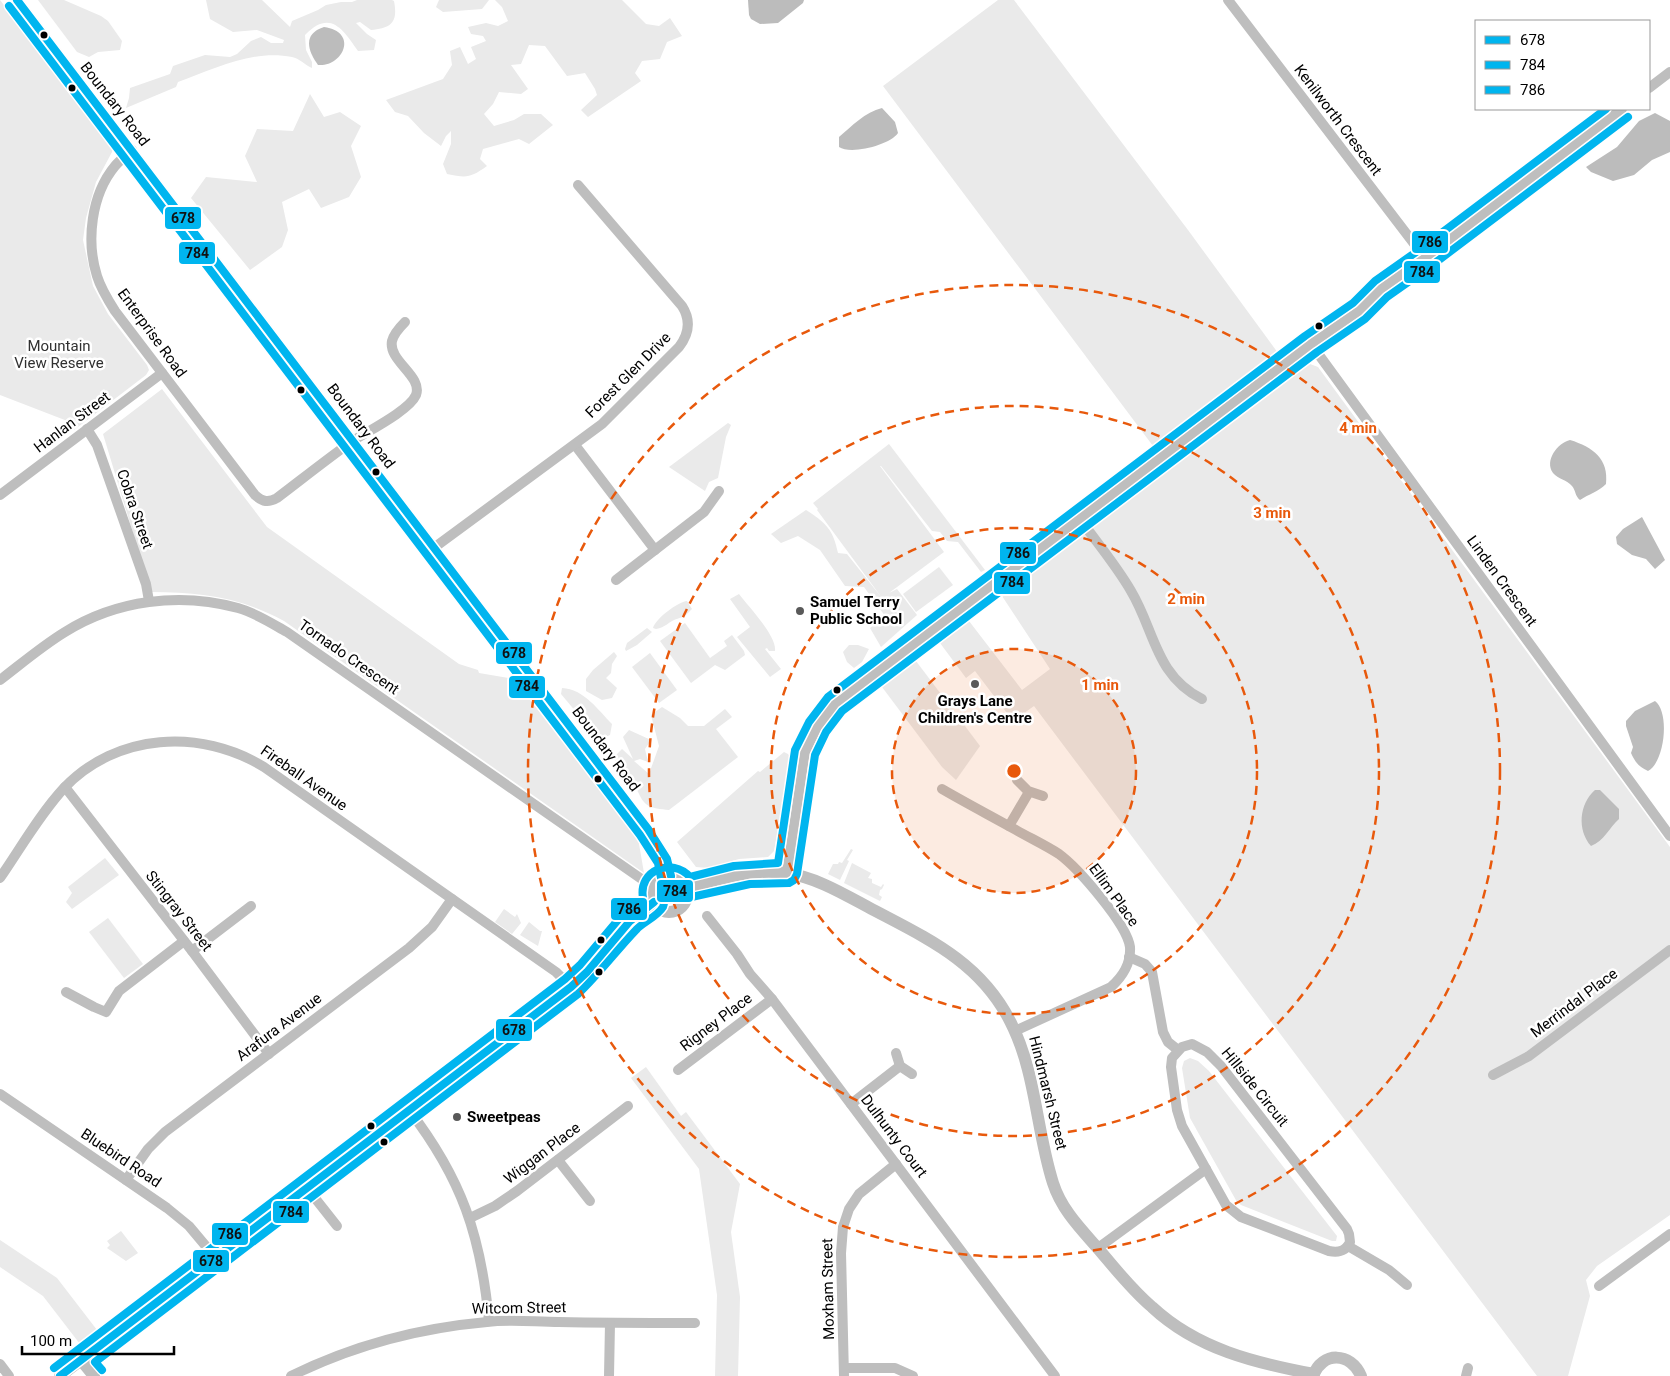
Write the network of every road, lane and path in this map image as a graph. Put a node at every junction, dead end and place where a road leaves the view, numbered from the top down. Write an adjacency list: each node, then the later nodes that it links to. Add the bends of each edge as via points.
1 (17, 0): 6 (street, Boundary Road)
2 (1228, 0): 8 (street, Kenilworth Crescent)
3 (1670, 72): 4 (street)
4 (1650, 87)
5 (1621, 110): 8 (street)
6 (132, 150): 11 (street, Enterprise Road, via 107,176 100,193 92,230 93,258 106,297); 13 (street, Boundary Road)
7 (578, 185): 14 (street, Forest Glen Drive, via 679,301 688,322 686,336 679,347 607,420)
8 (1424, 258): 10 (street, via 1381,289 1359,311)
9 (405, 322): 13 (street, via 395,335 392,347 415,381 416,395 387,420)
10 (1311, 344): 17 (street); 30 (street, Linden Crescent)
11 (162, 373): 12 (street, Hanlan Street); 13 (street, Enterprise Road, via 254,495 262,501 270,502 277,498)
12 (87, 429): 16 (street, Hanlan Street); 21 (street, Cobra Street, via 97,445 146,584)
13 (353, 441): 18 (street, Boundary Road)
14 (575, 445): 18 (street, Forest Glen Drive); 19 (street)
15 (719, 491): 19 (street, via 704,512)
16 (0, 495)
17 (1080, 519): 23 (street, via 1132,593 1166,666 1186,690); 31 (street, via 825,715 805,752)
18 (435, 547): 32 (street, Boundary Road, via 656,840 667,859)
19 (655, 550): 20 (street)
20 (616, 580)
21 (149, 601): 22 (street, Tornado Crescent, via 90,618 64,632); 34 (street, Tornado Crescent, via 198,601 239,608 265,619)
22 (0, 680)
23 (1202, 699)
24 (1017, 780): 27 (street)
25 (64, 787): 33 (street, Fireball Avenue); 36 (street, Fireball Avenue, via 108,756 140,745 172,740 218,746 255,762); 40 (street, Stingray Street)
26 (942, 789): 29 (street, Ellim Place)
27 (1029, 792): 28 (street); 29 (street)
28 (1043, 796)
29 (1009, 826): 43 (street, Ellim Place, via 1051,849 1082,875 1122,926 1128,940)
30 (1670, 836)
31 (787, 873): 35 (street, Hindmarsh Street, via 742,874); 47 (street, Hindmarsh Street, via 830,887 954,955 992,993)
32 (671, 876): 34 (street, via 660,878); 35 (street, via 683,882)
33 (0, 878)
34 (653, 887): 37 (street)
35 (686, 888): 37 (street, via 686,900 679,909 668,912)
36 (452, 900): 44 (street, Fireball Avenue, via 556,972); 50 (street, Arafura Avenue, via 410,948)
37 (654, 902): 44 (street, via 630,920)
38 (251, 906): 42 (street)
39 (707, 916): 46 (street, Dulhunty Court)
40 (184, 941): 42 (street, Stingray Street); 45 (street, via 125,985 106,1012)
41 (1670, 950): 54 (street, Merrindal Place, via 1529,1056)
42 (192, 951): 50 (street, Stingray Street)
43 (1129, 957): 47 (street, via 1127,968 1111,987); 48 (street, via 1145,964 1152,972 1163,1032 1168,1042)
44 (571, 987): 58 (street)
45 (66, 992)
46 (772, 999): 52 (street, Rigney Place); 56 (street, Dulhunty Court)
47 (1016, 1031): 69 (street, Hindmarsh Street, via 1056,1190 1070,1217)
48 (1178, 1050): 61 (street, via 1171,1063 1177,1110 1182,1126); 68 (street, Hillside Circuit, via 1196,1045 1221,1066 1347,1229)
49 (896, 1053): 51 (street)
50 (268, 1054): 62 (street, Arafura Avenue, via 165,1132)
51 (900, 1066): 53 (street); 56 (street)
52 (678, 1070)
53 (912, 1074)
54 (1493, 1075)
55 (0, 1094): 62 (street, Bluebird Road)
56 (852, 1104): 60 (street, Dulhunty Court)
57 (628, 1106): 59 (street, Wiggan Place)
58 (409, 1110): 63 (street); 65 (street, via 453,1178)
59 (558, 1160): 64 (street); 65 (street, Wiggan Place, via 495,1206)
60 (896, 1164): 78 (street, Moxham Street, via 859,1194 843,1227); 86 (street, Dulhunty Court)
61 (1206, 1169): 68 (street, via 1226,1205 1241,1217 1329,1251 1339,1252); 69 (street)
62 (126, 1180): 70 (street, Bluebird Road, via 180,1217)
63 (307, 1188): 66 (street); 70 (street)
64 (590, 1201)
65 (470, 1218): 73 (street, via 482,1263)
66 (337, 1226)
67 (1670, 1234): 72 (street)
68 (1348, 1246): 71 (street, via 1389,1270)
69 (1098, 1248): 79 (street, Hindmarsh Street, via 1152,1307 1190,1335 1242,1358)
70 (215, 1257): 76 (street)
71 (1407, 1285)
72 (1599, 1286)
73 (489, 1321): 74 (street, Witcom Street); 83 (street, Witcom Street, via 388,1339 339,1355)
74 (610, 1323): 75 (street, Witcom Street); 84 (street)
75 (696, 1323)
76 (81, 1360): 81 (street); 82 (street)
77 (0, 1364): 80 (street)
78 (844, 1372): 85 (street, via 895,1368)
79 (1313, 1375): 87 (street, via 1323,1362 1338,1358 1353,1364)
80 (9, 1376)
81 (60, 1376)
82 (94, 1376)
83 (291, 1376)
84 (609, 1376)
85 (912, 1376)
86 (1055, 1376)
87 (1361, 1376)

